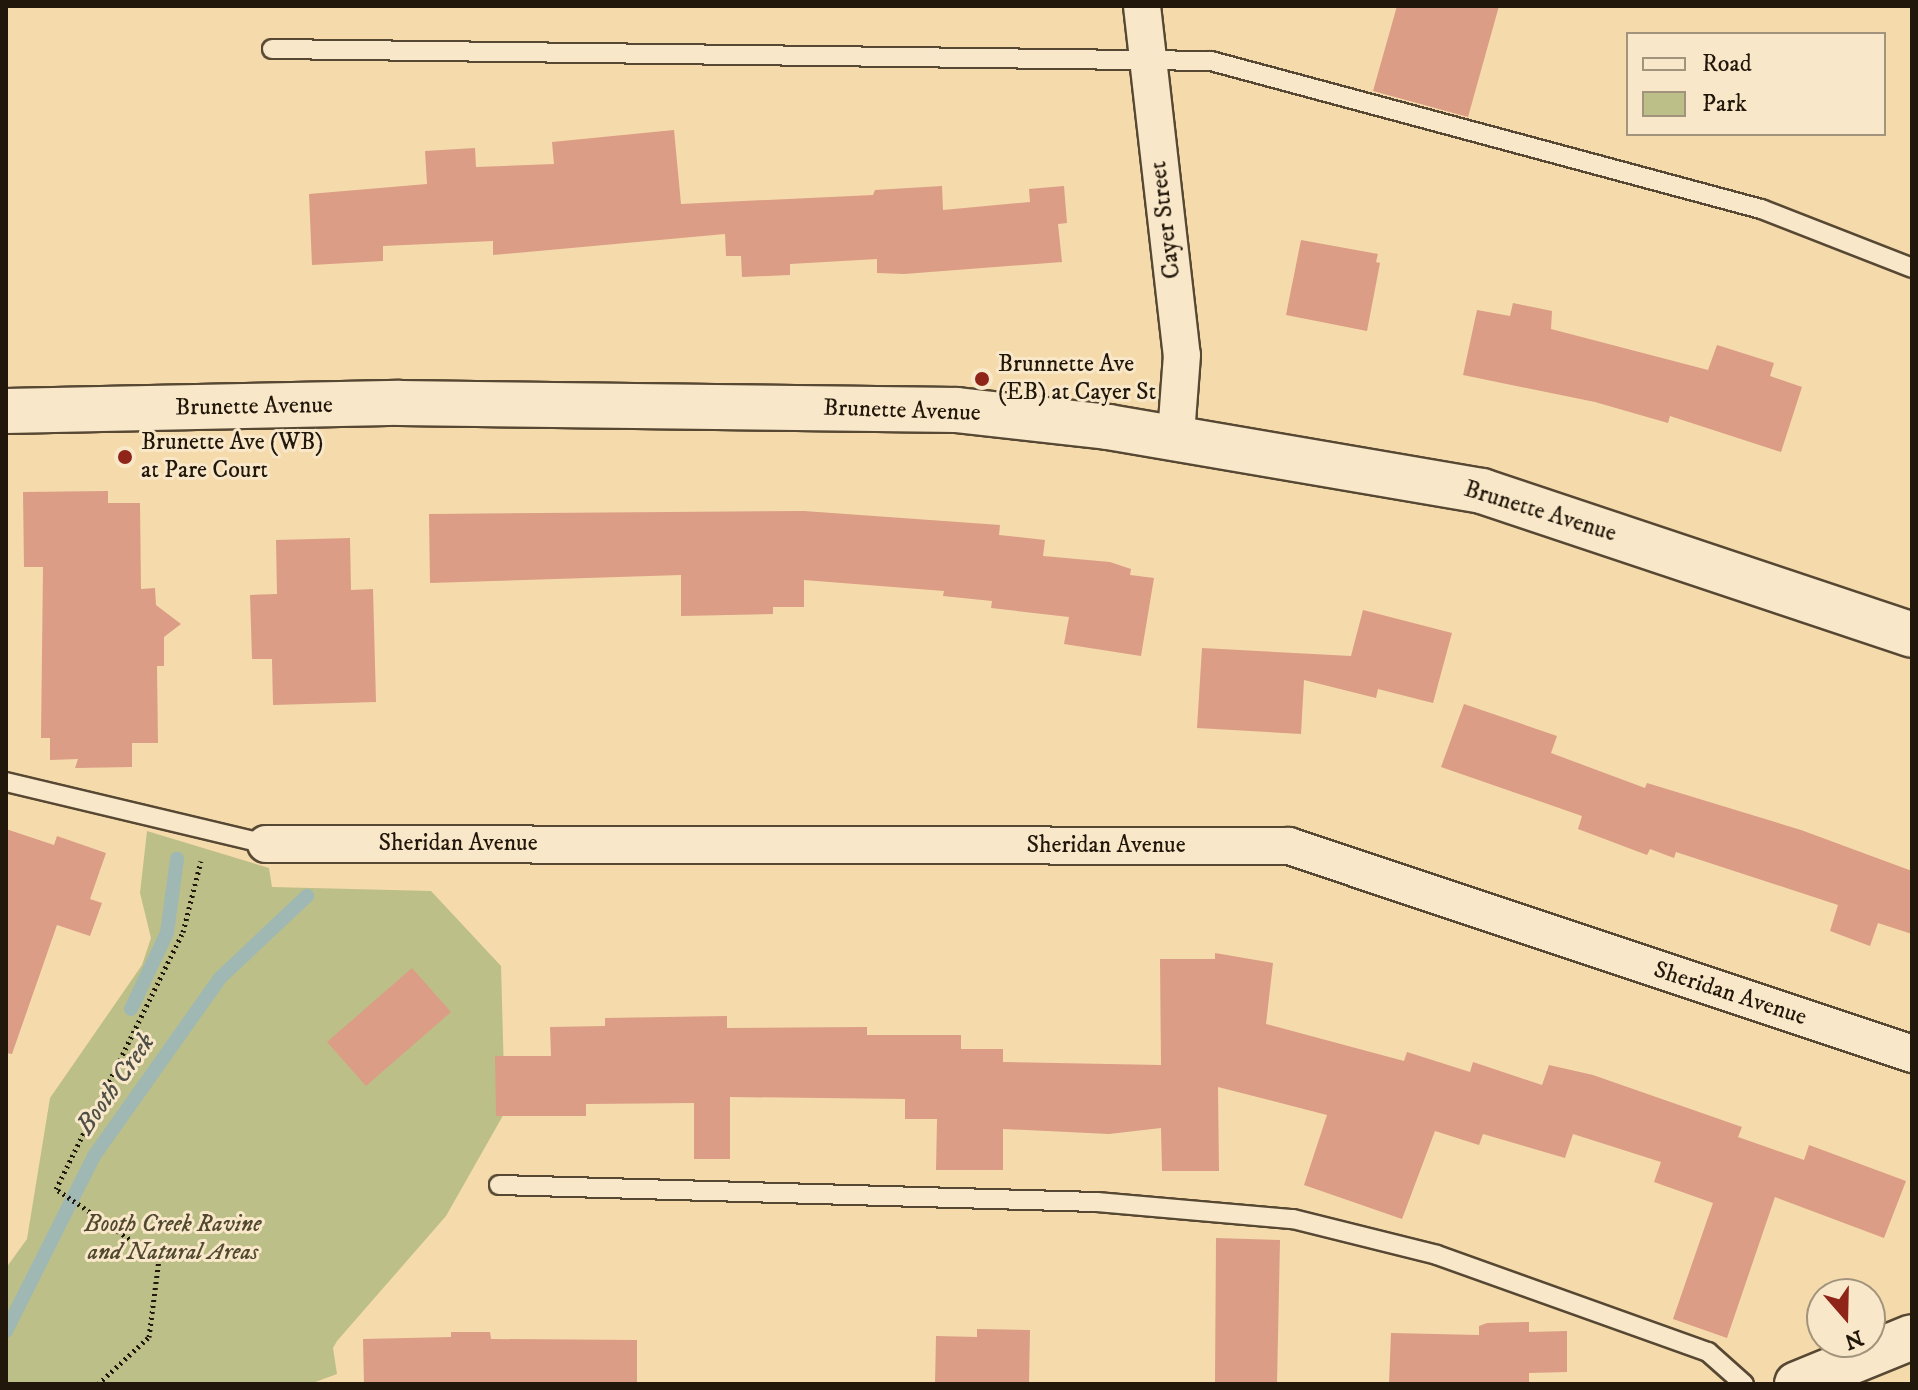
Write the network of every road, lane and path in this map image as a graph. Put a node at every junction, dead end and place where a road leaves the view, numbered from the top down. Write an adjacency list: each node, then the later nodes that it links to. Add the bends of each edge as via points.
1 (1142, 6): 3 (street, Cayer Street)
2 (272, 49): 3 (lane)
3 (1146, 59): 4 (lane, via 1211,61 1761,209); 6 (street, Cayer Street, via 1182,355)
4 (1912, 268)
5 (6, 411): 6 (main road, Brunette Avenue, via 400,403 957,410)
6 (1176, 435): 7 (main road, Brunette Avenue, via 1482,491)
7 (1912, 635)
8 (6, 782): 9 (lane)
9 (215, 832): 10 (lane); 14 (path, via 205,848 183,932 56,1189 159,1259 149,1337)
10 (266, 844): 11 (street, Sheridan Avenue, via 1289,846)
11 (1912, 1054)
12 (499, 1185): 15 (lane, via 1097,1202 1293,1219 1437,1255 1708,1352)
13 (1912, 1337): 16 (main road)
14 (98, 1384)
15 (1744, 1384)
16 (1797, 1384)

